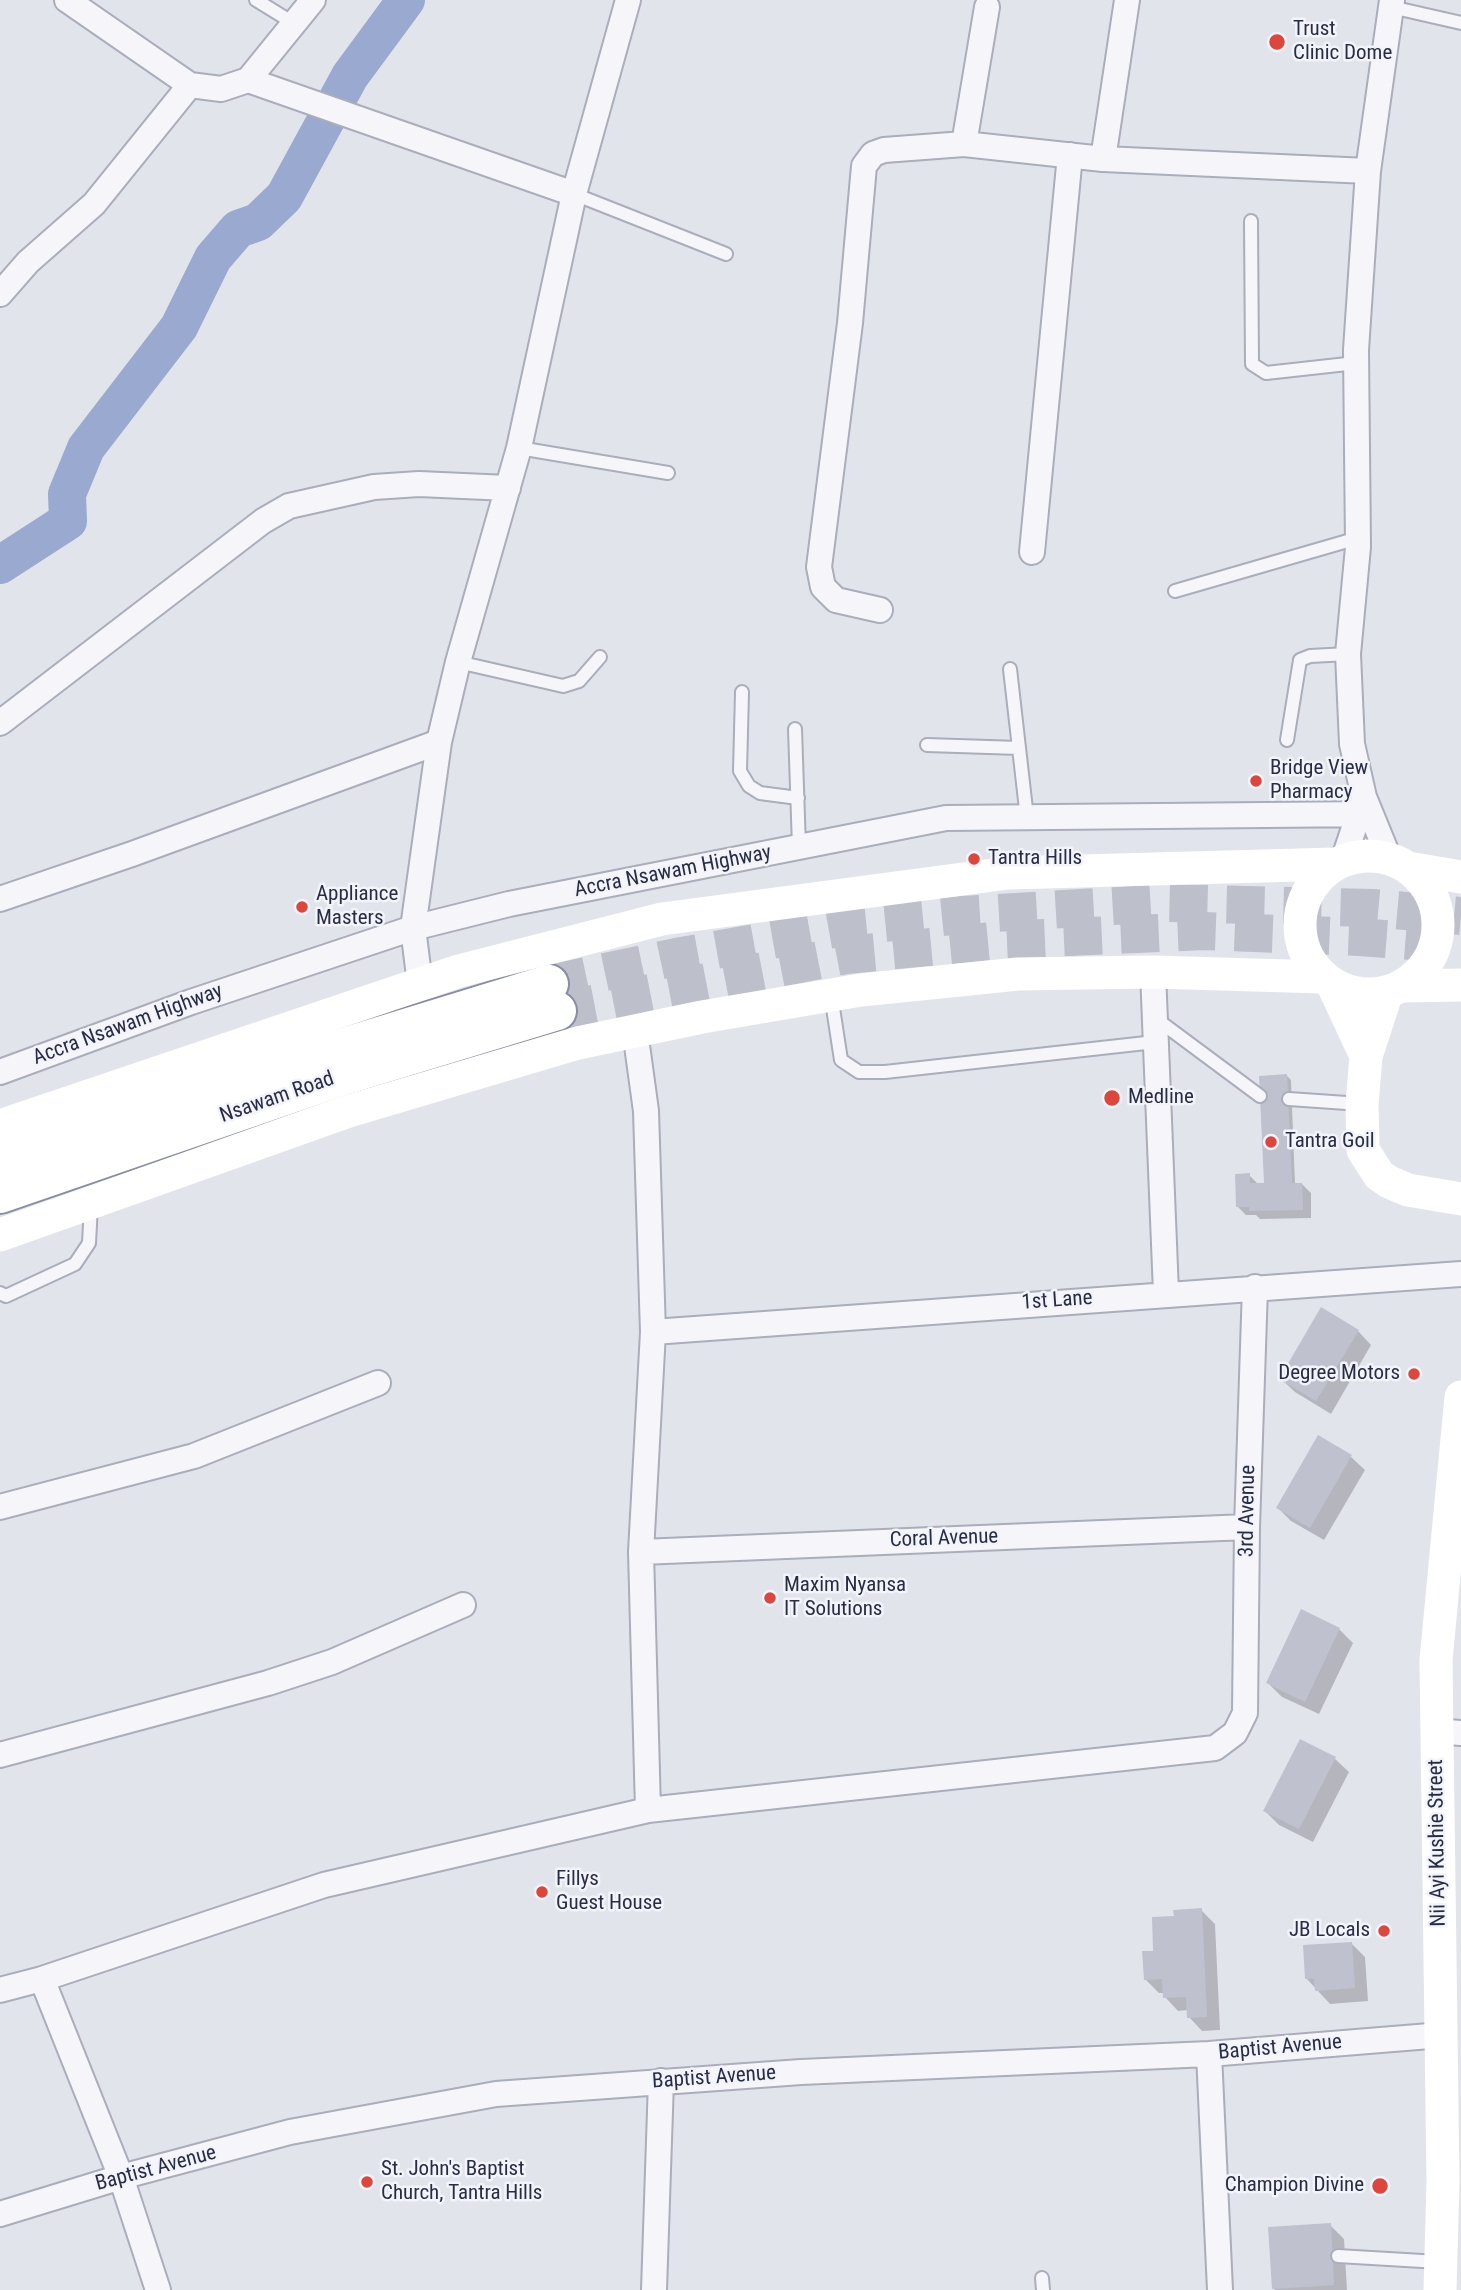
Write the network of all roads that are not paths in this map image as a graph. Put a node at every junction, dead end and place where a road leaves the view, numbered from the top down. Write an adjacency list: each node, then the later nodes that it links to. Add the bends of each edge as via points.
1 (67, 0): 11 (street)
2 (256, 0): 9 (lane)
3 (313, 0): 9 (street)
4 (628, 0): 16 (street)
5 (1127, 0): 14 (street)
6 (1391, 4): 8 (lane); 15 (street)
7 (987, 7): 12 (street)
8 (1461, 23)
9 (295, 24): 10 (street)
10 (248, 80): 11 (street, via 220,89); 16 (street)
11 (190, 86): 19 (street, via 94,204 28,262)
12 (964, 144): 13 (street); 27 (street, via 884,150 873,154 864,166 850,323 819,567 823,587 836,600)
13 (1070, 155): 14 (street); 25 (street)
14 (1103, 159): 15 (street)
15 (1368, 171): 20 (street)
16 (574, 194): 18 (lane); 21 (street)
17 (1251, 221): 20 (lane, via 1252,364 1266,373)
18 (726, 254)
19 (0, 294)
20 (1356, 363): 24 (street)
21 (519, 448): 22 (lane); 23 (street)
22 (668, 473)
23 (508, 488): 30 (street); 33 (street, via 374,487 289,506 263,521)
24 (1358, 538): 26 (lane); 28 (street)
25 (1032, 552)
26 (1175, 591)
27 (880, 610)
28 (1348, 654): 35 (lane, via 1300,660); 40 (street, via 1352,744)
29 (600, 657): 30 (lane, via 579,681 562,685)
30 (458, 662): 36 (street)
31 (1010, 669): 38 (lane)
32 (741, 692): 39 (lane, via 740,771 760,793)
33 (0, 723)
34 (795, 729): 39 (lane)
35 (1287, 740)
36 (439, 742): 46 (street); 47 (street)
37 (927, 745): 38 (lane)
38 (1019, 748): 41 (lane)
39 (798, 798): 42 (lane)
40 (1364, 808): 41 (street, Accra Nsawam Highway); 43 (street); 44 (street)
41 (1027, 818): 42 (street, Accra Nsawam Highway, via 946,818)
42 (799, 847): 47 (street, Accra Nsawam Highway, via 509,904)
43 (1339, 862): 44 (main road, via 1358,856); 49 (main road, via 1308,892 1300,918 1303,946); 50 (main road, via 1008,873 886,887 662,919)
44 (1399, 863): 45 (main road); 52 (main road, via 1432,895 1438,917 1437,940 1428,962)
45 (1461, 877)
46 (0, 899)
47 (413, 928): 50 (street); 57 (street, Accra Nsawam Highway)
48 (1153, 972): 49 (main road); 53 (main road, via 1018,974); 54 (street)
49 (1328, 981): 52 (main road, via 1369,995); 56 (main road)
50 (420, 984): 61 (main road)
51 (1461, 985): 52 (main road)
52 (1395, 989): 56 (main road)
53 (831, 995): 54 (lane, via 841,1060 859,1072 885,1072); 55 (main road)
54 (1155, 1030): 58 (lane); 70 (street)
55 (635, 1031): 65 (main road, via 485,1069 349,1111); 71 (street, via 646,1111)
56 (1366, 1056): 60 (main road)
57 (0, 1072)
58 (1260, 1097)
59 (1289, 1099): 60 (lane)
60 (1362, 1104): 64 (main road, via 1363,1150 1379,1175 1408,1190)
61 (0, 1126)
62 (0, 1162): 63 (highway, Nsawam Road, via 331,1051 553,998)
63 (0, 1194)
64 (1461, 1199)
65 (91, 1203): 66 (main road); 69 (lane, via 89,1243 75,1264 6,1296)
66 (0, 1235)
67 (1461, 1273): 68 (street, 1st Lane)
68 (1255, 1287): 70 (street, 1st Lane); 75 (street, 3rd Avenue)
69 (0, 1293)
70 (1166, 1293): 71 (street, 1st Lane)
71 (653, 1332): 76 (street)
72 (378, 1383): 74 (street, via 194,1456)
73 (1461, 1397): 78 (main road, Nii Ayi Kushie Street, via 1436,1660)
74 (0, 1507)
75 (1247, 1527): 76 (street, Coral Avenue); 80 (street, 3rd Avenue, via 1245,1713 1235,1733 1215,1748)
76 (641, 1552): 80 (street)
77 (463, 1605): 79 (street, via 306,1671)
78 (1448, 1732): 81 (main road, Nii Ayi Kushie Street)
79 (0, 1755)
80 (648, 1810): 82 (street, via 324,1885)
81 (1451, 1952): 84 (main road, Nii Ayi Kushie Street)
82 (42, 1979): 83 (street); 87 (street)
83 (0, 1990)
84 (1442, 2035): 85 (street, Baptist Avenue); 88 (main road, Nii Ayi Kushie Street)
85 (1209, 2054): 86 (street, Baptist Avenue); 94 (street)
86 (661, 2081): 87 (street, Baptist Avenue, via 496,2094 399,2110); 93 (street)
87 (121, 2177): 89 (street, Baptist Avenue); 92 (street)
88 (1452, 2183): 91 (main road, Nii Ayi Kushie Street)
89 (0, 2214)
90 (1338, 2256): 91 (lane)
91 (1441, 2276)
92 (159, 2290)
93 (654, 2290)
94 (1220, 2290)

